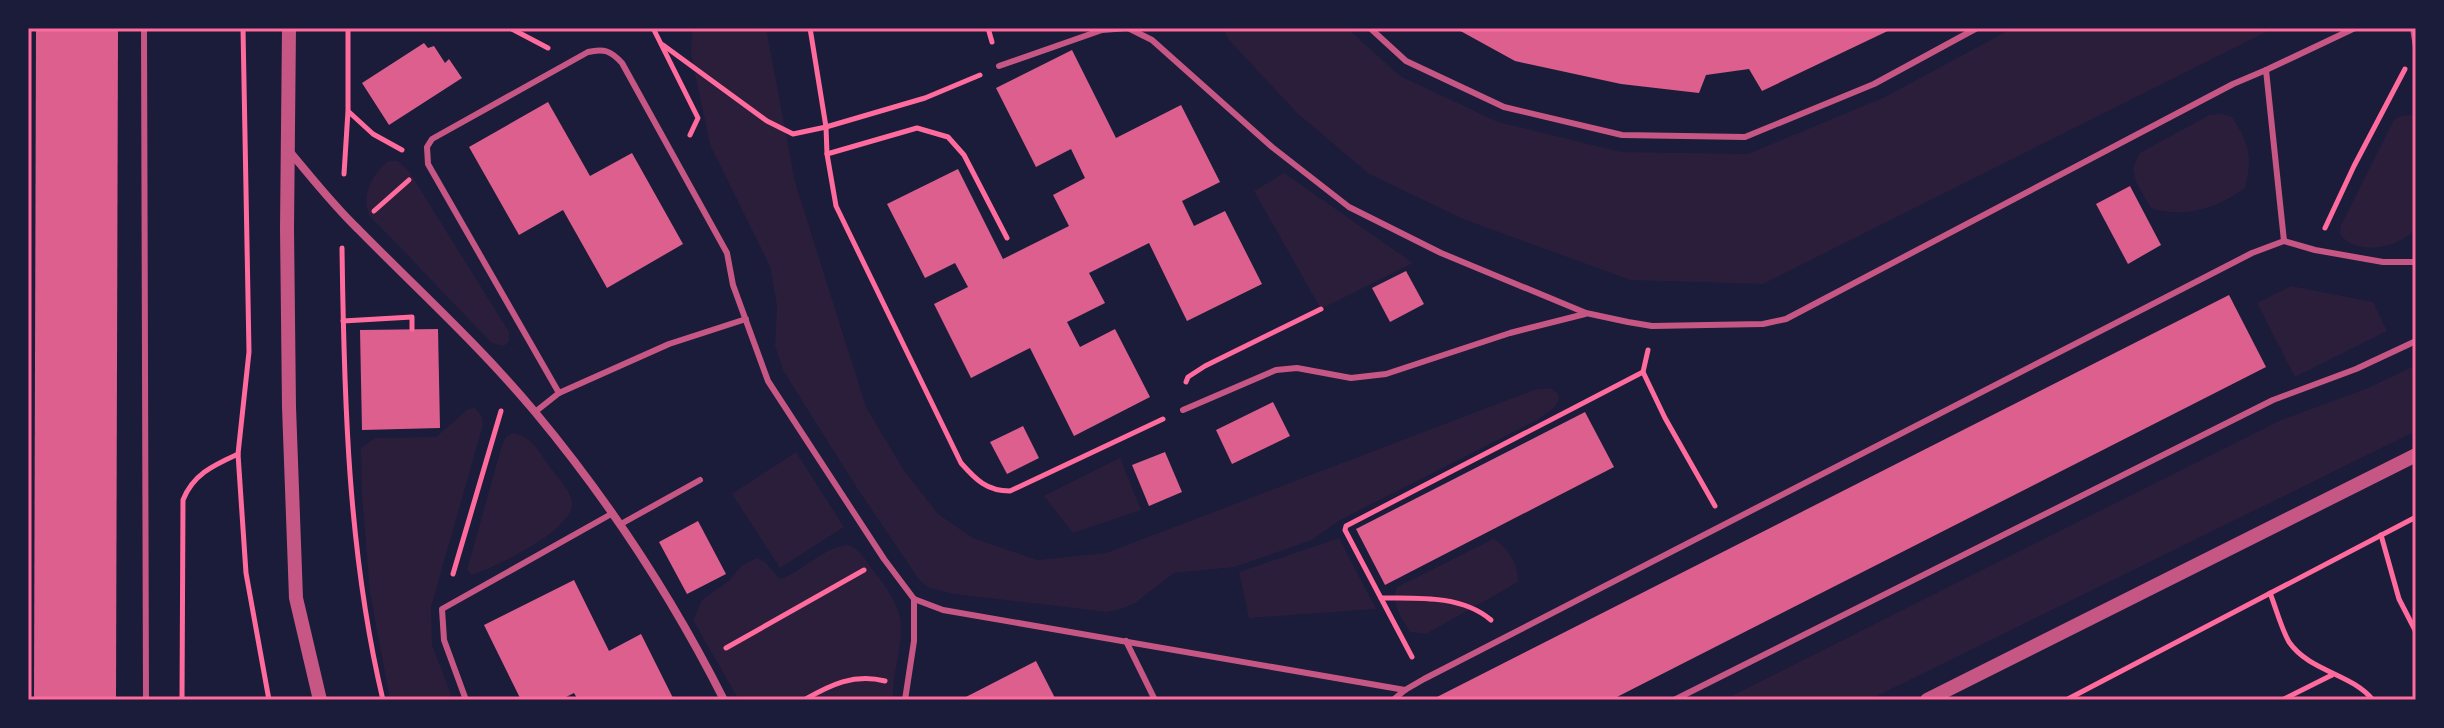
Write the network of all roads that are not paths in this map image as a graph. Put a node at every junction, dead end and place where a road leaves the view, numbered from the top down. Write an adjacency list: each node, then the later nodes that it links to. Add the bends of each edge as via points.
1 (144, 28): 26 (lane)
2 (289, 28): 10 (street)
3 (1370, 28): 4 (lane, via 1406,61 1504,107 1622,135 1745,137 1874,84)
4 (1977, 28)
5 (2355, 28): 9 (lane)
6 (2413, 28): 7 (lane)
7 (2416, 47)
8 (999, 66): 13 (lane, via 1102,30 1128,28 1152,40 1272,147 1349,207 1441,253)
9 (2266, 70): 11 (lane); 13 (lane, via 1786,319 1652,326)
10 (289, 151): 18 (street); 27 (street, via 289,407 296,598)
11 (2284, 241): 12 (lane, via 2383,262); 25 (lane, via 2238,260)
12 (2416, 262)
13 (1586, 313): 17 (lane, via 1386,374 1351,378 1297,368 1276,370)
14 (746, 319): 16 (lane, via 669,344); 16 (lane, via 727,253 622,63 611,52 588,52 432,139 427,147 428,164); 23 (lane, via 768,381)
15 (2416, 341): 33 (lane, via 2273,400)
16 (559, 393): 18 (lane)
17 (1183, 410)
18 (535, 412): 21 (street)
19 (2416, 455): 34 (street)
20 (700, 480): 22 (lane)
21 (613, 513): 22 (street); 28 (lane, via 442,609 444,640)
22 (621, 524): 29 (street)
23 (914, 599): 24 (lane, via 943,610); 30 (lane)
24 (1126, 641): 25 (lane); 31 (lane)
25 (1405, 690): 32 (lane)
26 (146, 700)
27 (320, 700)
28 (466, 700)
29 (724, 700)
30 (905, 700)
31 (1155, 700)
32 (1393, 700)
33 (1674, 700)
34 (1927, 700)

